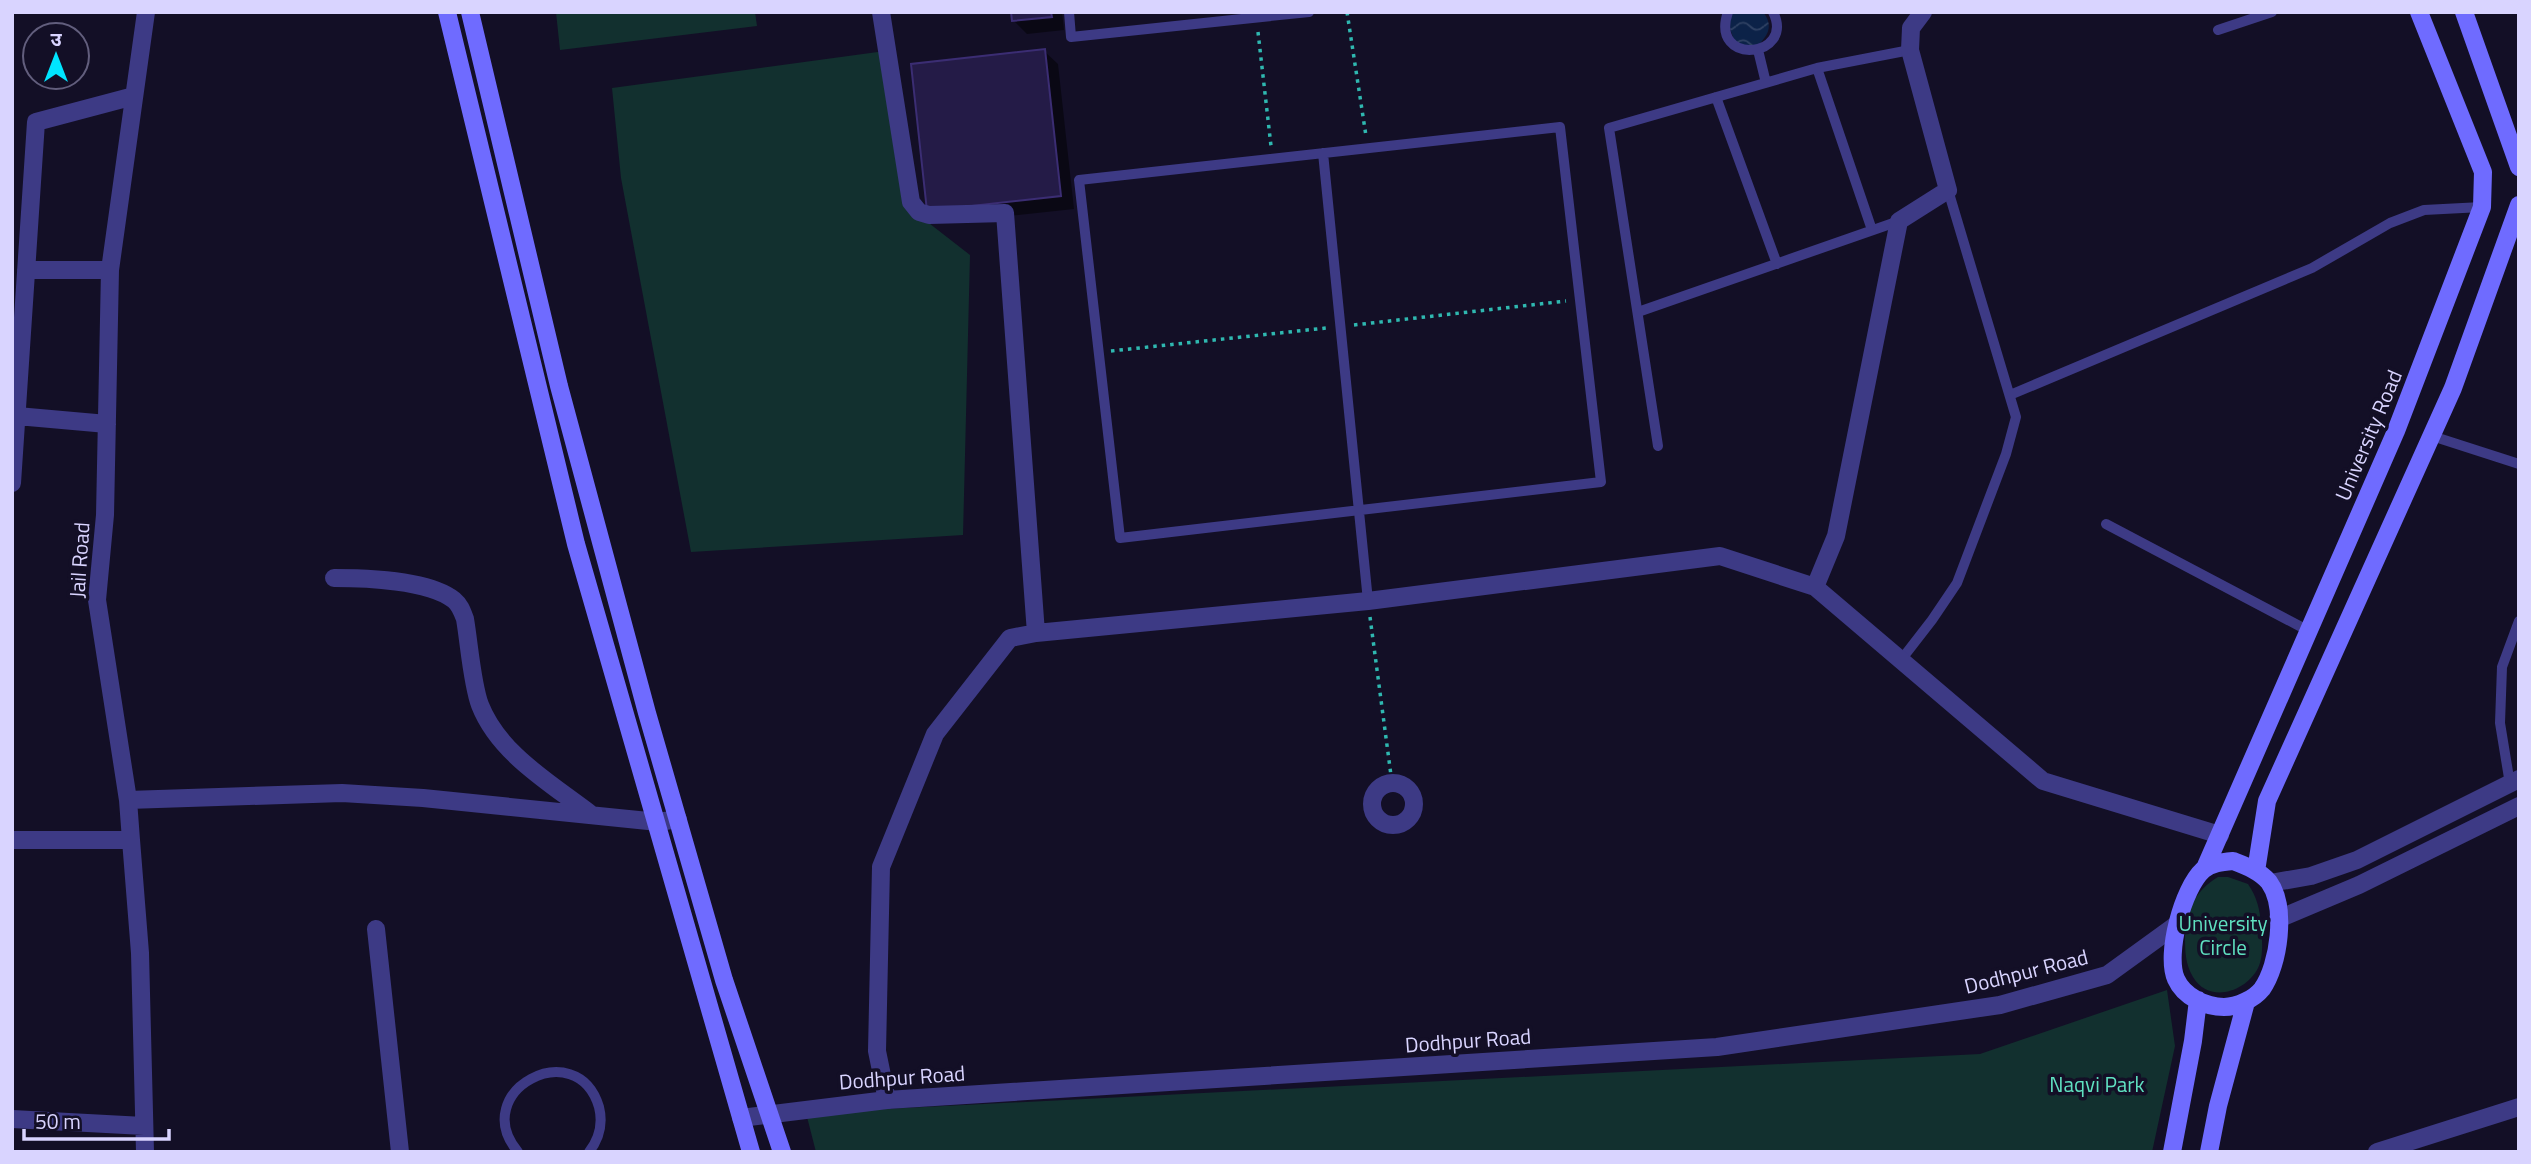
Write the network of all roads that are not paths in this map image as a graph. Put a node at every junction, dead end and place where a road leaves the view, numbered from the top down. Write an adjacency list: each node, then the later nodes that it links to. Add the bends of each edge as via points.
1 (146, 12): 18 (street, Jail Road)
2 (447, 12): 52 (main road, via 576,544)
3 (470, 12): 51 (main road, via 559,386)
4 (881, 12): 45 (street, via 911,202 929,215 1005,213)
5 (1069, 12): 6 (lane, via 1071,37)
6 (1309, 12)
7 (1728, 12): 14 (lane, via 1725,22 1730,41 1747,51)
8 (1773, 12): 14 (lane, via 1774,38)
9 (1923, 12): 15 (street, via 1911,27)
10 (2272, 12): 13 (lane)
11 (2419, 12): 24 (main road, University Road, via 2483,172)
12 (2464, 12): 21 (main road)
13 (2218, 30)
14 (1758, 50): 17 (lane)
15 (1910, 50): 16 (lane); 22 (street)
16 (1817, 68): 17 (lane); 26 (lane)
17 (1766, 83): 19 (lane)
18 (134, 96): 28 (street, via 36,122); 29 (street, Jail Road)
19 (1716, 97): 27 (lane); 30 (lane, via 1609,128)
20 (1323, 153): 38 (lane); 38 (lane, via 1560,127 1601,482); 38 (lane, via 1079,180 1120,538)
21 (2519, 167)
22 (1948, 190): 25 (street); 31 (lane)
23 (2519, 205): 34 (main road)
24 (2482, 207): 31 (lane, via 2424,210 2390,223 2312,268); 44 (main road, University Road, via 2396,431)
25 (1899, 220): 26 (lane); 41 (street, via 1836,537)
26 (1872, 230): 27 (lane)
27 (1777, 264): 30 (lane)
28 (26, 270): 29 (street); 32 (street)
29 (110, 270): 33 (street, Jail Road)
30 (1638, 312): 35 (lane)
31 (2010, 395): 46 (lane, via 2016,417 2006,454 1957,583)
32 (17, 416): 33 (street); 37 (street)
33 (107, 424): 48 (street, Jail Road, via 97,600)
34 (2432, 436): 36 (lane); 57 (main road, via 2267,801)
35 (1658, 446)
36 (2519, 464)
37 (12, 483)
38 (1359, 511): 42 (lane)
39 (2106, 524): 44 (lane)
40 (334, 578): 50 (street, via 410,584 451,598 460,606 480,704 494,730 510,750)
41 (1815, 587): 42 (street, via 1720,556); 46 (street)
42 (1368, 601): 45 (street)
43 (2519, 621): 47 (lane, via 2502,667 2500,723)
44 (2307, 630): 53 (main road, University Road)
45 (1036, 633): 63 (street, via 1010,638 935,734 881,867 877,1051)
46 (1901, 660): 53 (street, via 2043,781)
47 (2515, 781): 57 (street, via 2357,860 2311,876)
48 (128, 800): 50 (street, via 342,793); 55 (street, Jail Road)
49 (2519, 806): 58 (street, via 2359,885)
50 (592, 816): 52 (street)
51 (678, 819): 52 (street); 65 (main road, via 724,980)
52 (658, 822): 66 (main road)
53 (2220, 835): 56 (main road, University Road)
54 (12, 840): 55 (street)
55 (131, 840): 68 (street, Jail Road, via 140,953)
56 (2205, 868): 57 (main road, via 2233,861); 59 (main road, via 2192,882)
57 (2263, 877): 58 (main road, via 2277,903)
58 (2278, 919): 62 (main road, via 2274,961 2261,990)
59 (2176, 925): 61 (main road, via 2176,979); 63 (street, Dodhpur Road, via 2107,975 2000,1005 1717,1047)
60 (376, 929): 70 (street)
61 (2198, 1000): 62 (main road, via 2226,1007); 75 (main road)
62 (2246, 1002): 76 (main road)
63 (887, 1100): 65 (street, Dodhpur Road)
64 (2519, 1107): 77 (street)
65 (769, 1114): 66 (street, Dodhpur Road); 74 (main road)
66 (741, 1118): 73 (main road)
67 (12, 1119): 68 (street)
68 (144, 1126): 69 (street, Jail Road)
69 (145, 1152)
70 (400, 1152)
71 (519, 1152): 72 (lane, via 505,1125 507,1106 516,1089 530,1077 548,1072 567,1073 584,1082 596,1097 599,1133)
72 (589, 1152)
73 (751, 1152)
74 (782, 1152)
75 (2172, 1152)
76 (2209, 1152)
77 (2378, 1152)

